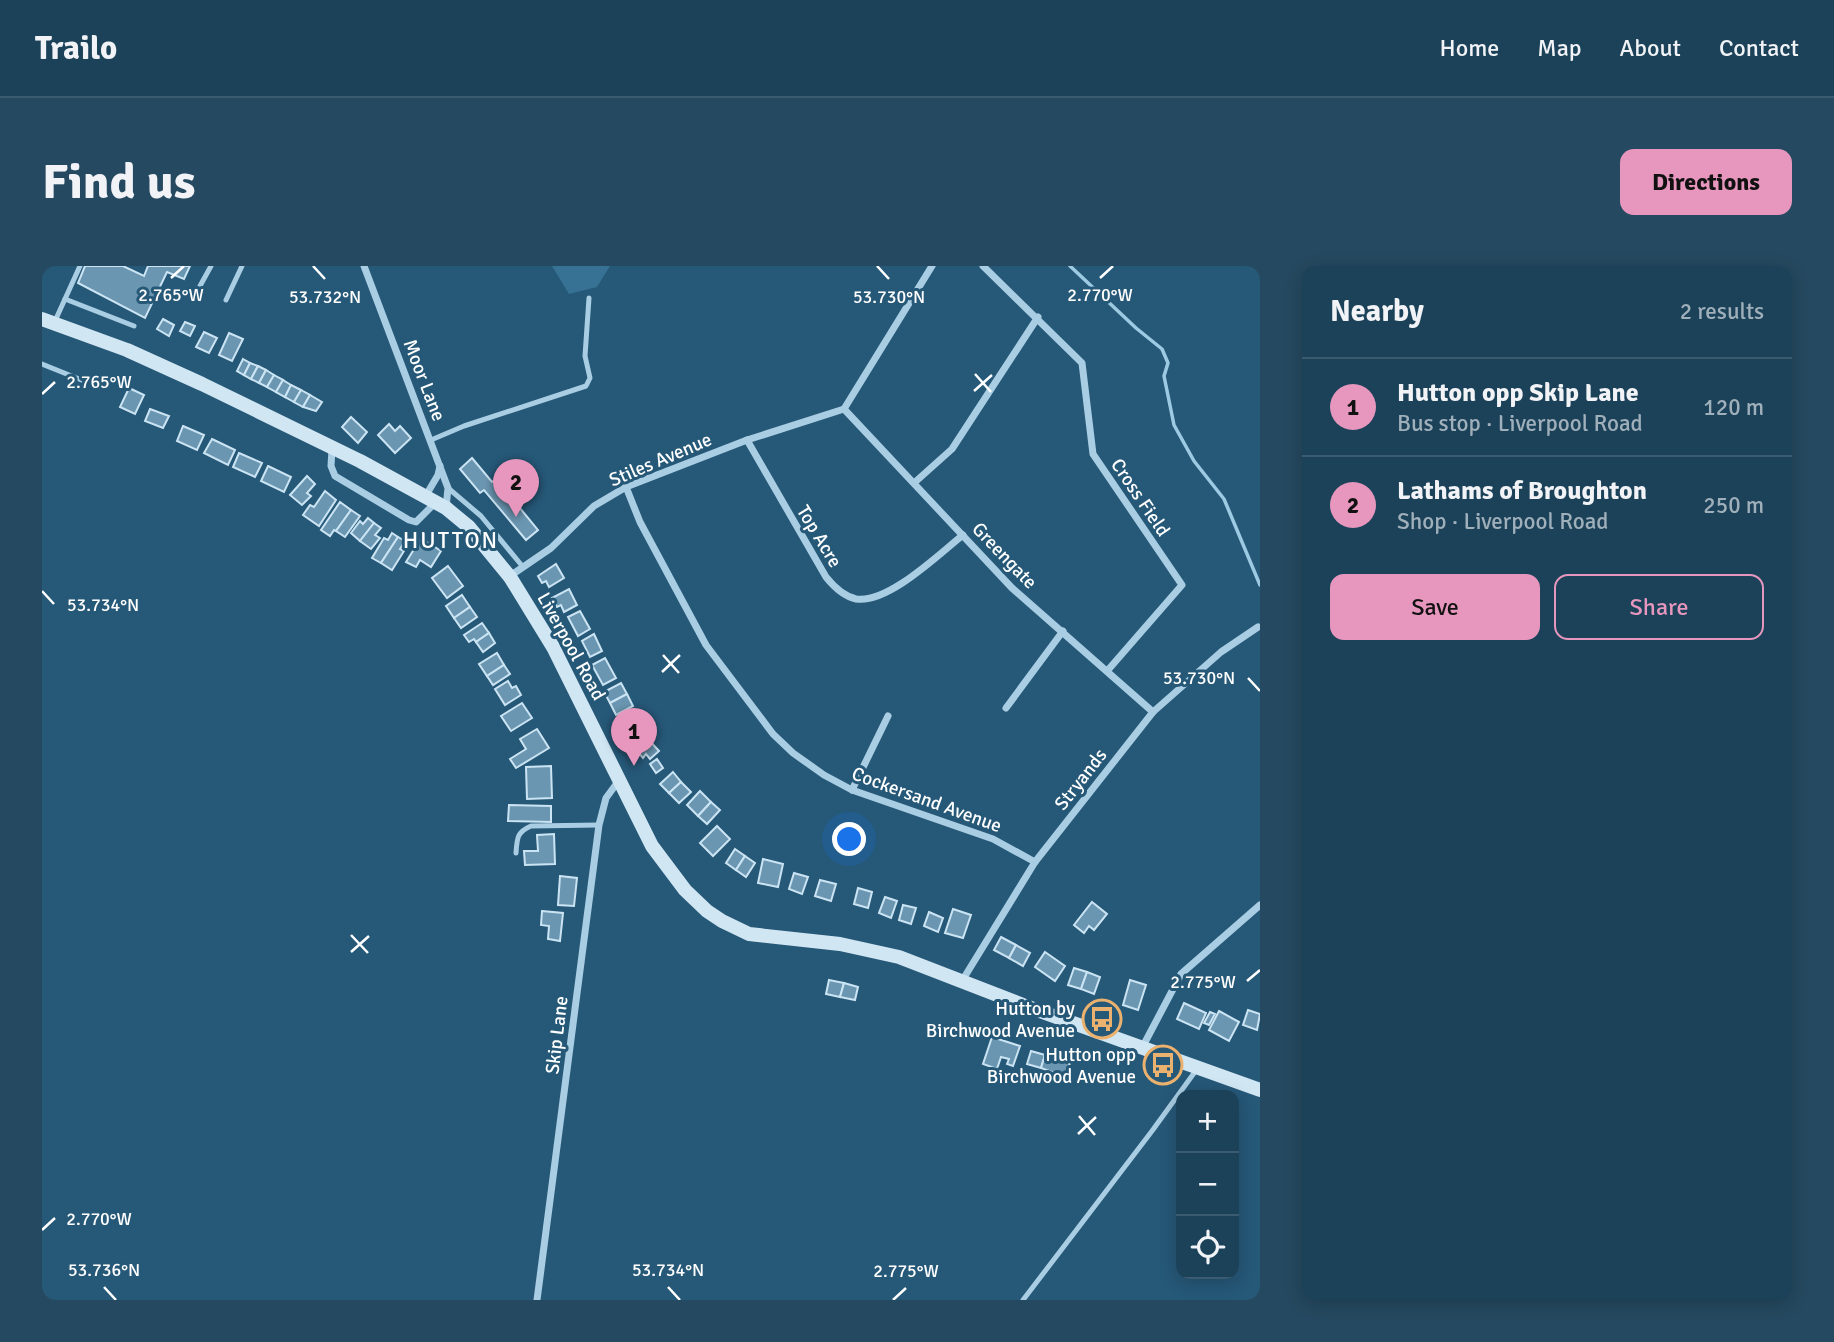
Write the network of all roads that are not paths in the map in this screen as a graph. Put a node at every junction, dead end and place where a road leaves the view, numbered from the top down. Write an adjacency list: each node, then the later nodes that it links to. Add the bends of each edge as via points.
1 (80, 266): 9 (lane)
2 (211, 266): 7 (lane)
3 (242, 266): 10 (lane)
4 (364, 266): 17 (street, Moor Lane)
5 (932, 266): 16 (street)
6 (983, 266): 11 (street, Cross Field)
7 (200, 286)
8 (589, 298): 17 (lane, via 586,356 590,378 586,386)
9 (65, 299): 12 (lane); 13 (lane)
10 (226, 300)
11 (1038, 317): 21 (street, via 952,449); 30 (street, Cross Field, via 1082,363 1093,454 1182,585)
12 (48, 321): 19 (street, Liverpool Road, via 127,350)
13 (134, 326)
14 (42, 364): 15 (lane)
15 (84, 381)
16 (844, 409): 18 (street, Stiles Avenue); 21 (street, Greengate)
17 (431, 440): 20 (street, Moor Lane)
18 (747, 440): 22 (street, Stiles Avenue); 25 (street, Top Acre, via 826,577 836,590 855,599 871,598 903,582)
19 (332, 449): 24 (street, Liverpool Road); 24 (street, via 335,477 409,520 416,522)
20 (440, 465): 23 (street, Moor Lane); 24 (street)
21 (914, 483): 25 (street, Greengate)
22 (626, 487): 26 (street, Stiles Avenue, via 594,506 551,548); 35 (street, Cockersand Avenue, via 706,645 773,734 813,768)
23 (448, 488): 24 (street, Moor Lane); 26 (lane, via 481,516)
24 (436, 502): 27 (street, Liverpool Road, via 469,527)
25 (963, 535): 29 (street, Greengate, via 1012,588)
26 (523, 567): 27 (street, Stiles Avenue)
27 (510, 576): 34 (street, Liverpool Road, via 553,647)
28 (1258, 627): 32 (street, Stryands, via 1221,652)
29 (1063, 631): 30 (street, Greengate); 31 (street)
30 (1108, 670): 32 (street, Greengate)
31 (1006, 708)
32 (1153, 712): 38 (street, Stryands)
33 (888, 716): 35 (street)
34 (620, 778): 36 (street, Skip Lane, via 606,798); 40 (street, Liverpool Road, via 664,865 692,897 722,920 749,934 840,944 899,957)
35 (852, 790): 38 (street, Cockersand Avenue, via 993,839)
36 (599, 825): 37 (lane, via 531,826 517,836); 44 (street, Skip Lane)
37 (516, 853)
38 (1035, 862): 40 (street, Stryands)
39 (1260, 905): 41 (street, via 1181,974)
40 (962, 981): 41 (street, Liverpool Road)
41 (1142, 1048): 42 (street, Liverpool Road)
42 (1197, 1069): 43 (street, Liverpool Road); 45 (lane)
43 (1260, 1090)
44 (537, 1300)
45 (1023, 1300)

